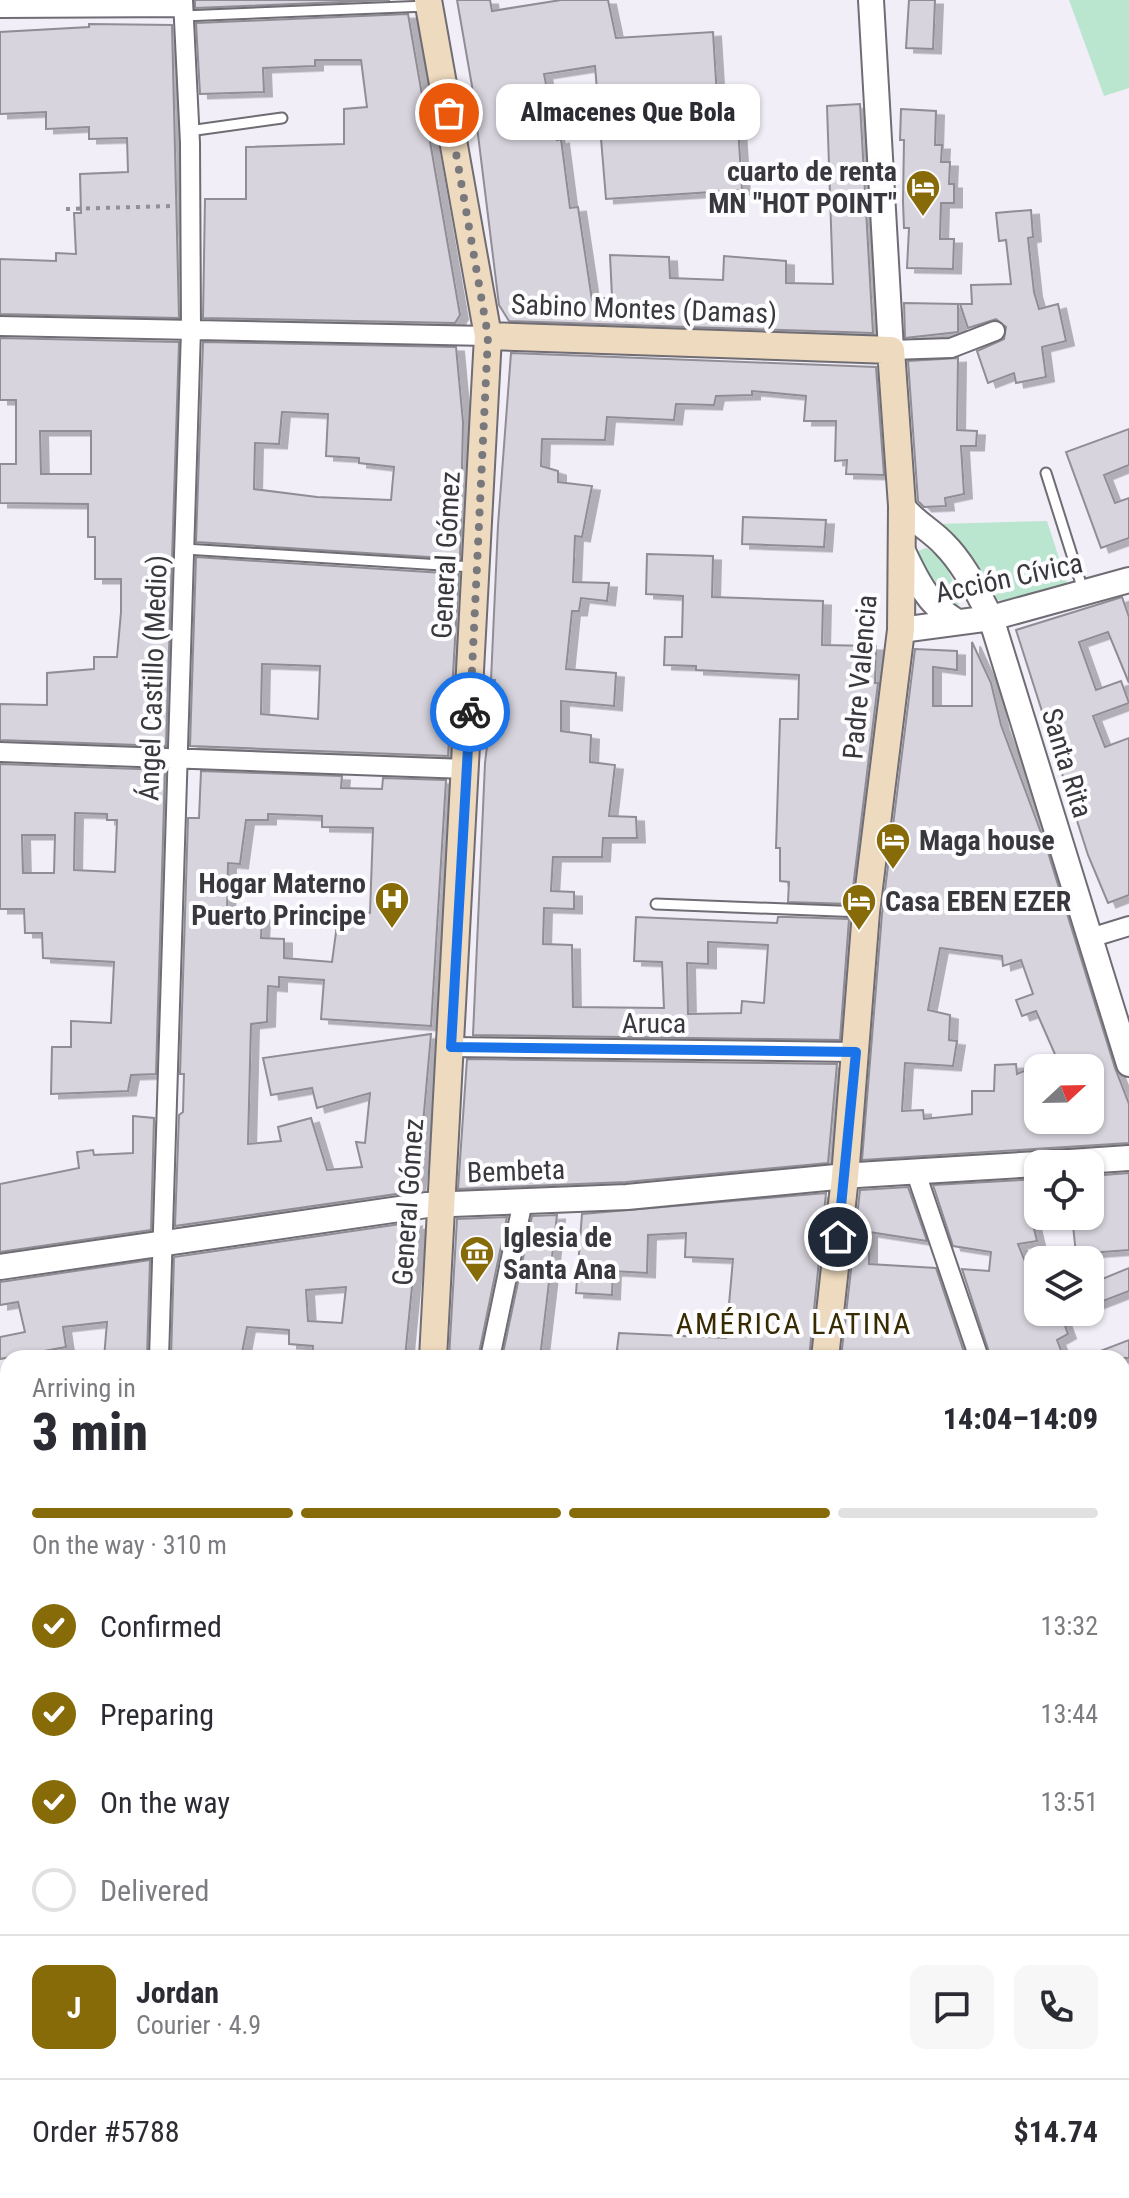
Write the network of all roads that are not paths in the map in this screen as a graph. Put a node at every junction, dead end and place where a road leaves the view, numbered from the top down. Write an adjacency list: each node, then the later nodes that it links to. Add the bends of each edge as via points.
1 (871, 0): 11 (street, Padre Valencia)
2 (429, 3): 4 (lane); 10 (main road, General Gómez)
3 (0, 8): 4 (street)
4 (183, 8): 6 (street, Ángel Castillo (Medio))
5 (282, 118): 6 (lane)
6 (189, 131): 8 (street, Ángel Castillo (Medio))
7 (0, 326): 8 (street, Sabino Montes (Damas))
8 (191, 330): 10 (street, Sabino Montes (Damas)); 15 (street, Ángel Castillo (Medio))
9 (995, 331): 11 (street, Sabino Montes (Damas), via 951,348)
10 (488, 336): 11 (main road, Sabino Montes (Damas)); 16 (main road, General Gómez)
11 (891, 350): 13 (main road, Padre Valencia)
12 (1046, 473): 18 (lane)
13 (902, 506): 14 (main road, Padre Valencia); 19 (street, Santa Rita, via 963,566)
14 (900, 545): 20 (street, via 920,587 939,611); 21 (main road, Padre Valencia)
15 (185, 549): 16 (lane); 23 (street, Ángel Castillo (Medio))
16 (478, 567): 24 (main road, General Gómez)
17 (1129, 580): 18 (street, Acción Cívica)
18 (1084, 593): 19 (street, Acción Cívica)
19 (991, 618): 20 (street, Acción Cívica); 28 (street, Santa Rita)
20 (956, 621): 21 (street, Acción Cívica)
21 (901, 630): 26 (main road, Padre Valencia)
22 (0, 752): 23 (street)
23 (178, 757): 24 (street); 39 (street, Ángel Castillo (Medio))
24 (466, 769): 29 (main road, General Gómez)
25 (656, 904): 26 (lane)
26 (866, 912): 30 (main road, Padre Valencia)
27 (1129, 926): 28 (street)
28 (1090, 938): 31 (street, Santa Rita)
29 (451, 1047): 30 (street, Aruca); 38 (main road, General Gómez)
30 (856, 1052): 36 (main road, Padre Valencia)
31 (1129, 1064)
32 (1129, 1158): 33 (street, Bembeta)
33 (1104, 1160)
34 (1024, 1165): 35 (street, Bembeta)
35 (916, 1173): 36 (street, Bembeta); 45 (street)
36 (845, 1177): 37 (street, Bembeta); 44 (main road, Padre Valencia)
37 (523, 1201): 38 (street, Bembeta); 43 (street)
38 (439, 1204): 39 (street, Bembeta); 42 (main road, General Gómez)
39 (163, 1241): 40 (street, Bembeta); 41 (street, Ángel Castillo (Medio))
40 (0, 1267)
41 (159, 1350)
42 (433, 1350)
43 (492, 1350)
44 (826, 1350)
45 (976, 1350)

